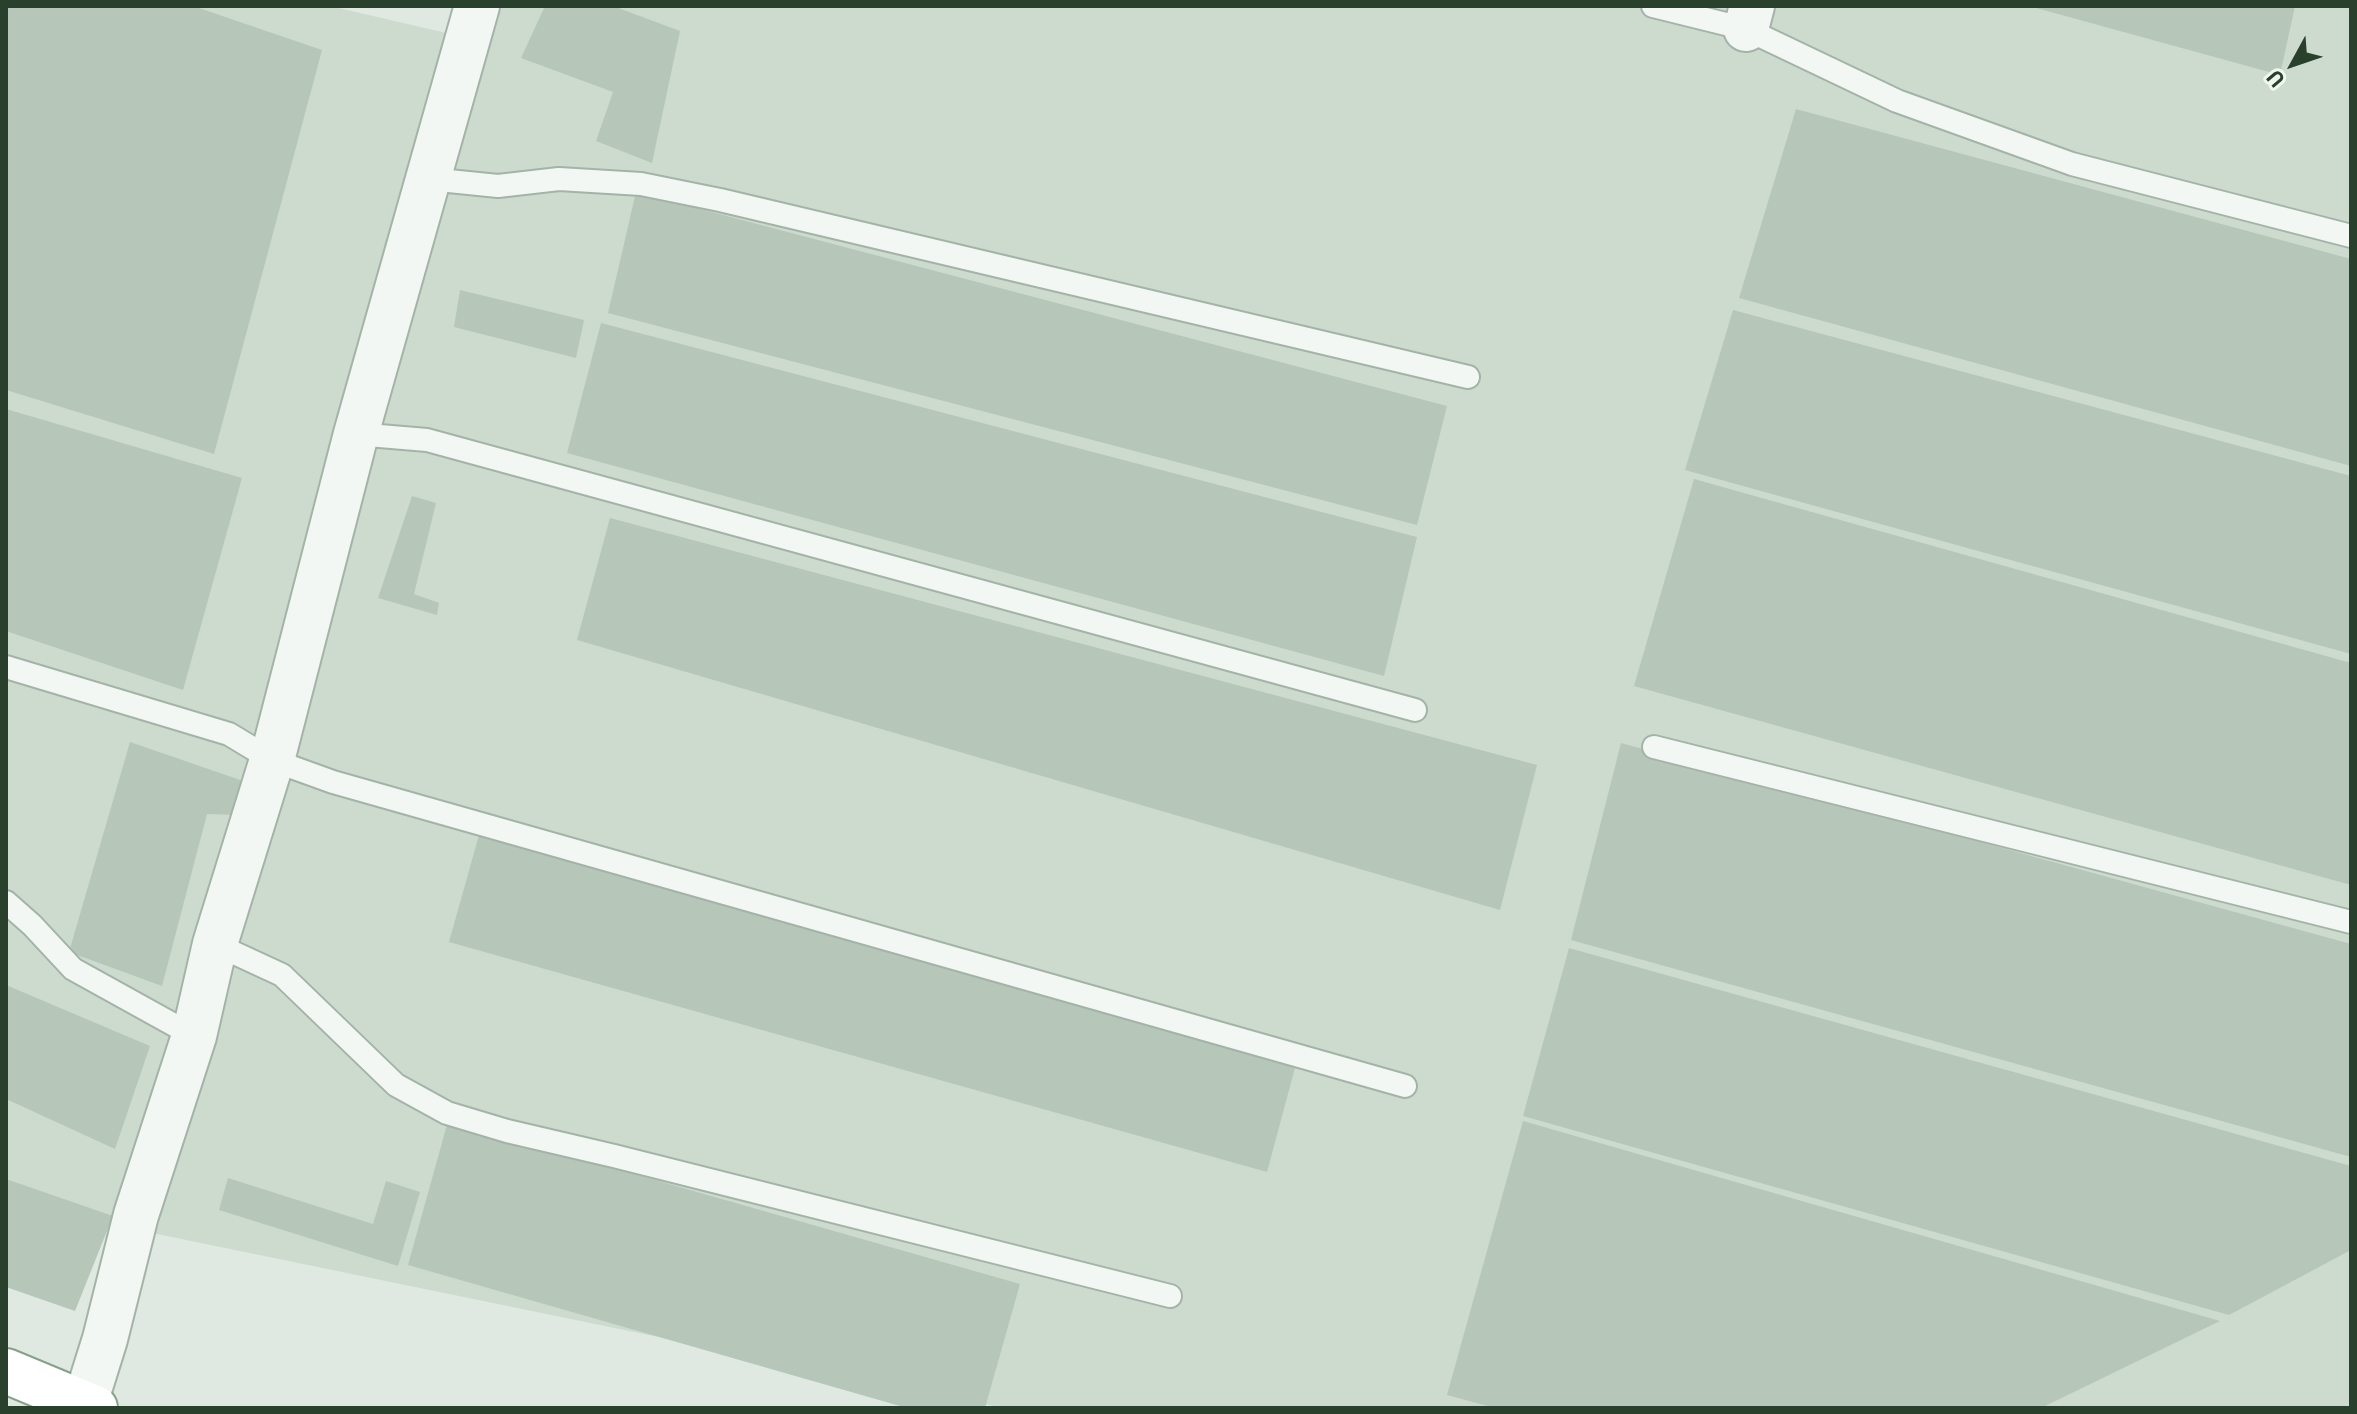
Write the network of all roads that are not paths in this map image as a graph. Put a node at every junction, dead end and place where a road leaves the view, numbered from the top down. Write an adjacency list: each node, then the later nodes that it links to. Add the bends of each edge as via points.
1 (477, 6): 4 (street)
2 (1653, 6): 3 (lane)
3 (1749, 18): 5 (lane, via 1897,101 2045,154)
4 (429, 179): 6 (lane, via 498,186 559,179 641,184); 7 (street)
5 (2351, 236)
6 (1468, 377)
7 (356, 434): 9 (lane, via 427,440); 11 (street)
8 (6, 667): 11 (lane, via 229,734)
9 (1415, 710)
10 (1654, 747): 13 (lane)
11 (272, 760): 14 (street); 16 (lane, via 333,782)
12 (6, 902): 15 (lane, via 73,969)
13 (2351, 922)
14 (215, 944): 15 (street); 17 (lane, via 282,975 396,1085 447,1113)
15 (194, 1036): 19 (street, via 136,1215)
16 (1405, 1086)
17 (1170, 1296)
18 (6, 1371): 19 (highway)
19 (90, 1405)

